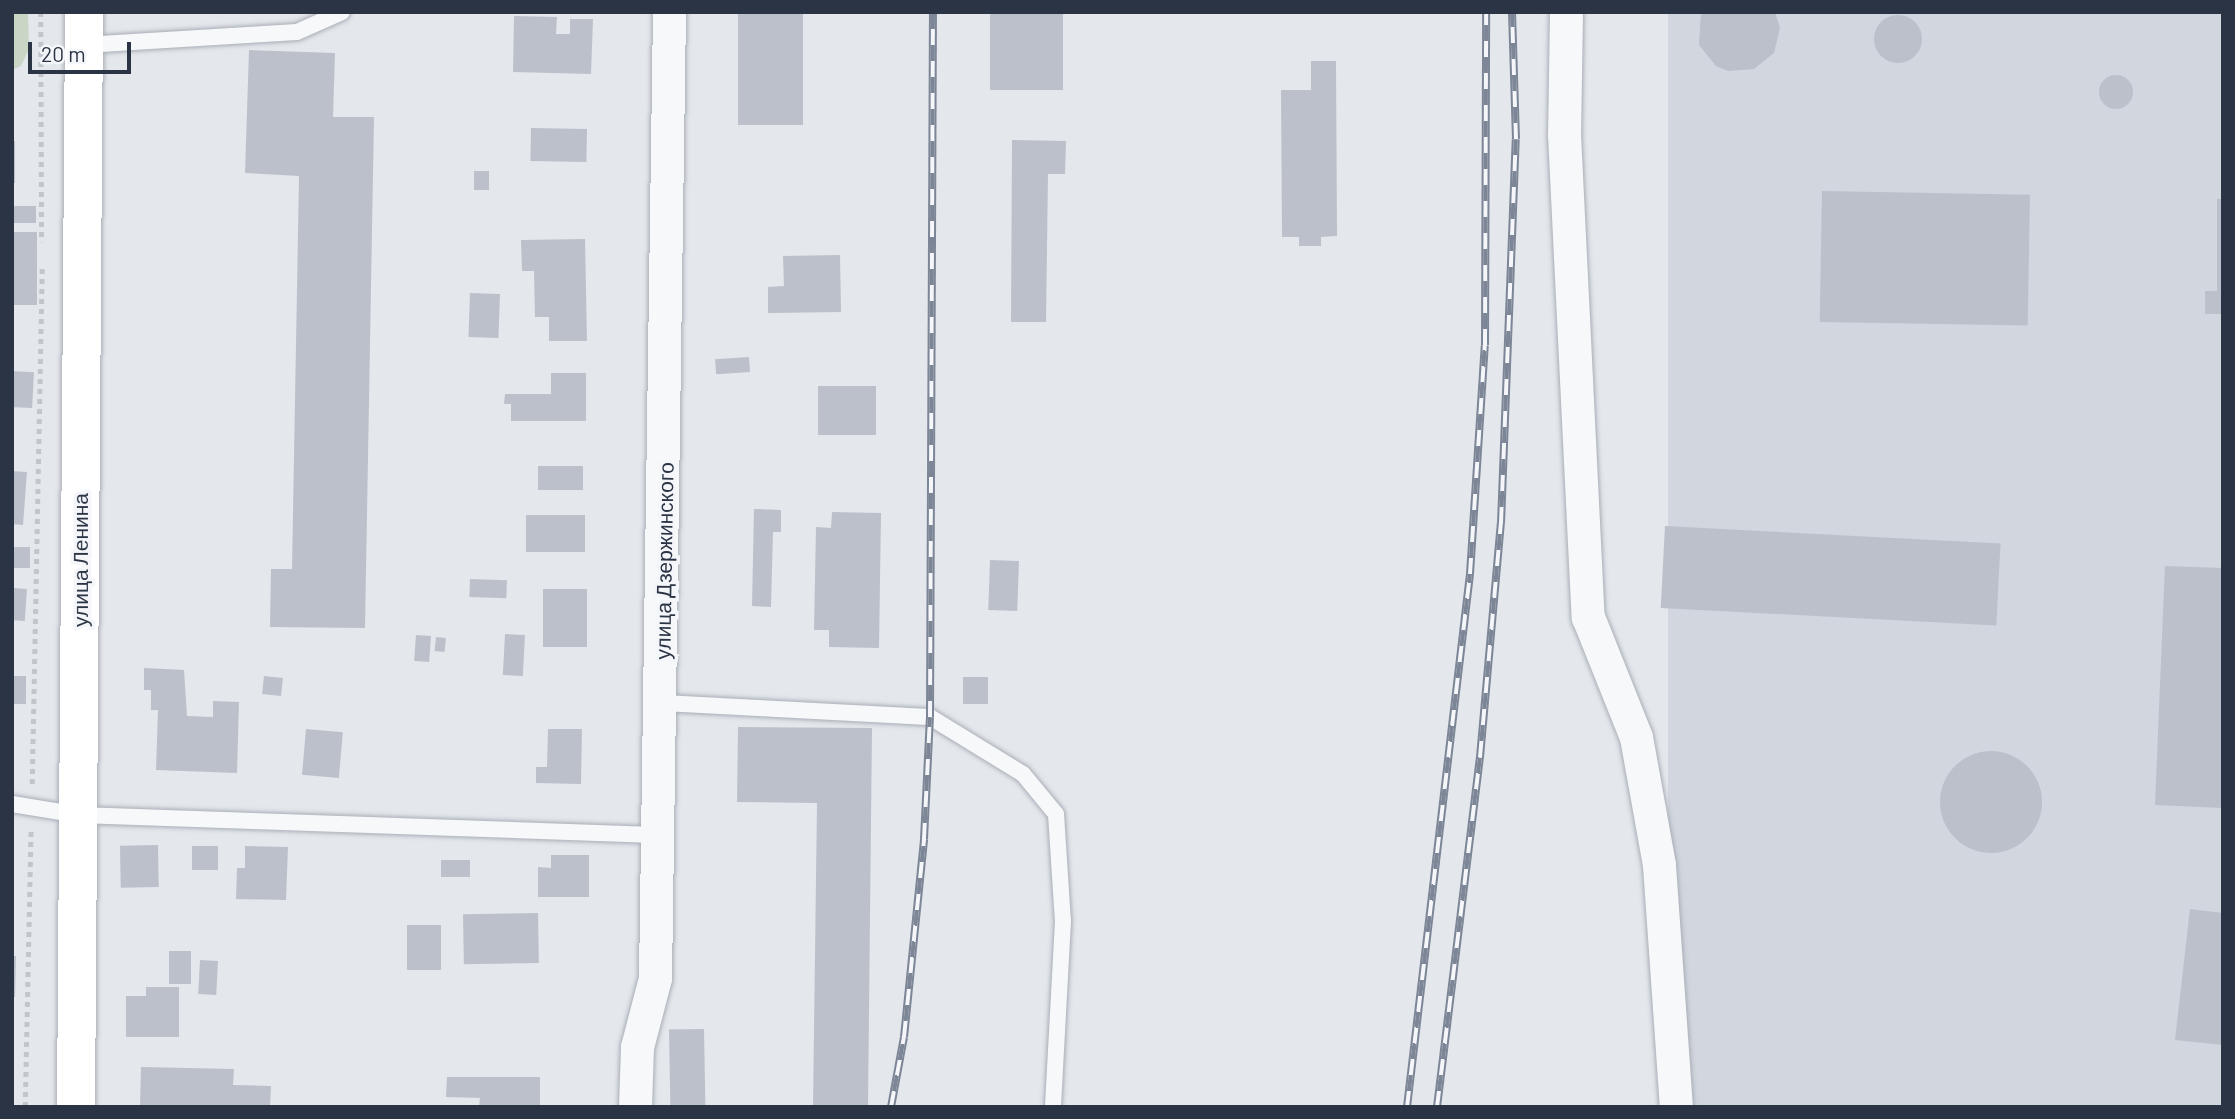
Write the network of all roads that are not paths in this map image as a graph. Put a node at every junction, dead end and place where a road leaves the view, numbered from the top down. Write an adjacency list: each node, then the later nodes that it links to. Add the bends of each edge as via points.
1 (342, 12): 4 (lane, via 297,32)
2 (669, 12): 5 (street, улица Дзержинского)
3 (1566, 12): 12 (street, via 1564,134 1588,617 1636,737 1655,839)
4 (84, 29): 7 (main road, улица Ленина)
5 (662, 703): 8 (street, улица Дзержинского); 11 (lane, via 930,717 1023,774 1056,814 1063,921)
6 (12, 804): 7 (lane)
7 (79, 815): 8 (lane); 9 (main road, улица Ленина)
8 (655, 835): 10 (street, улица Дзержинского, via 655,978 637,1047)
9 (76, 1107)
10 (635, 1107)
11 (1053, 1107)
12 (1676, 1107)

